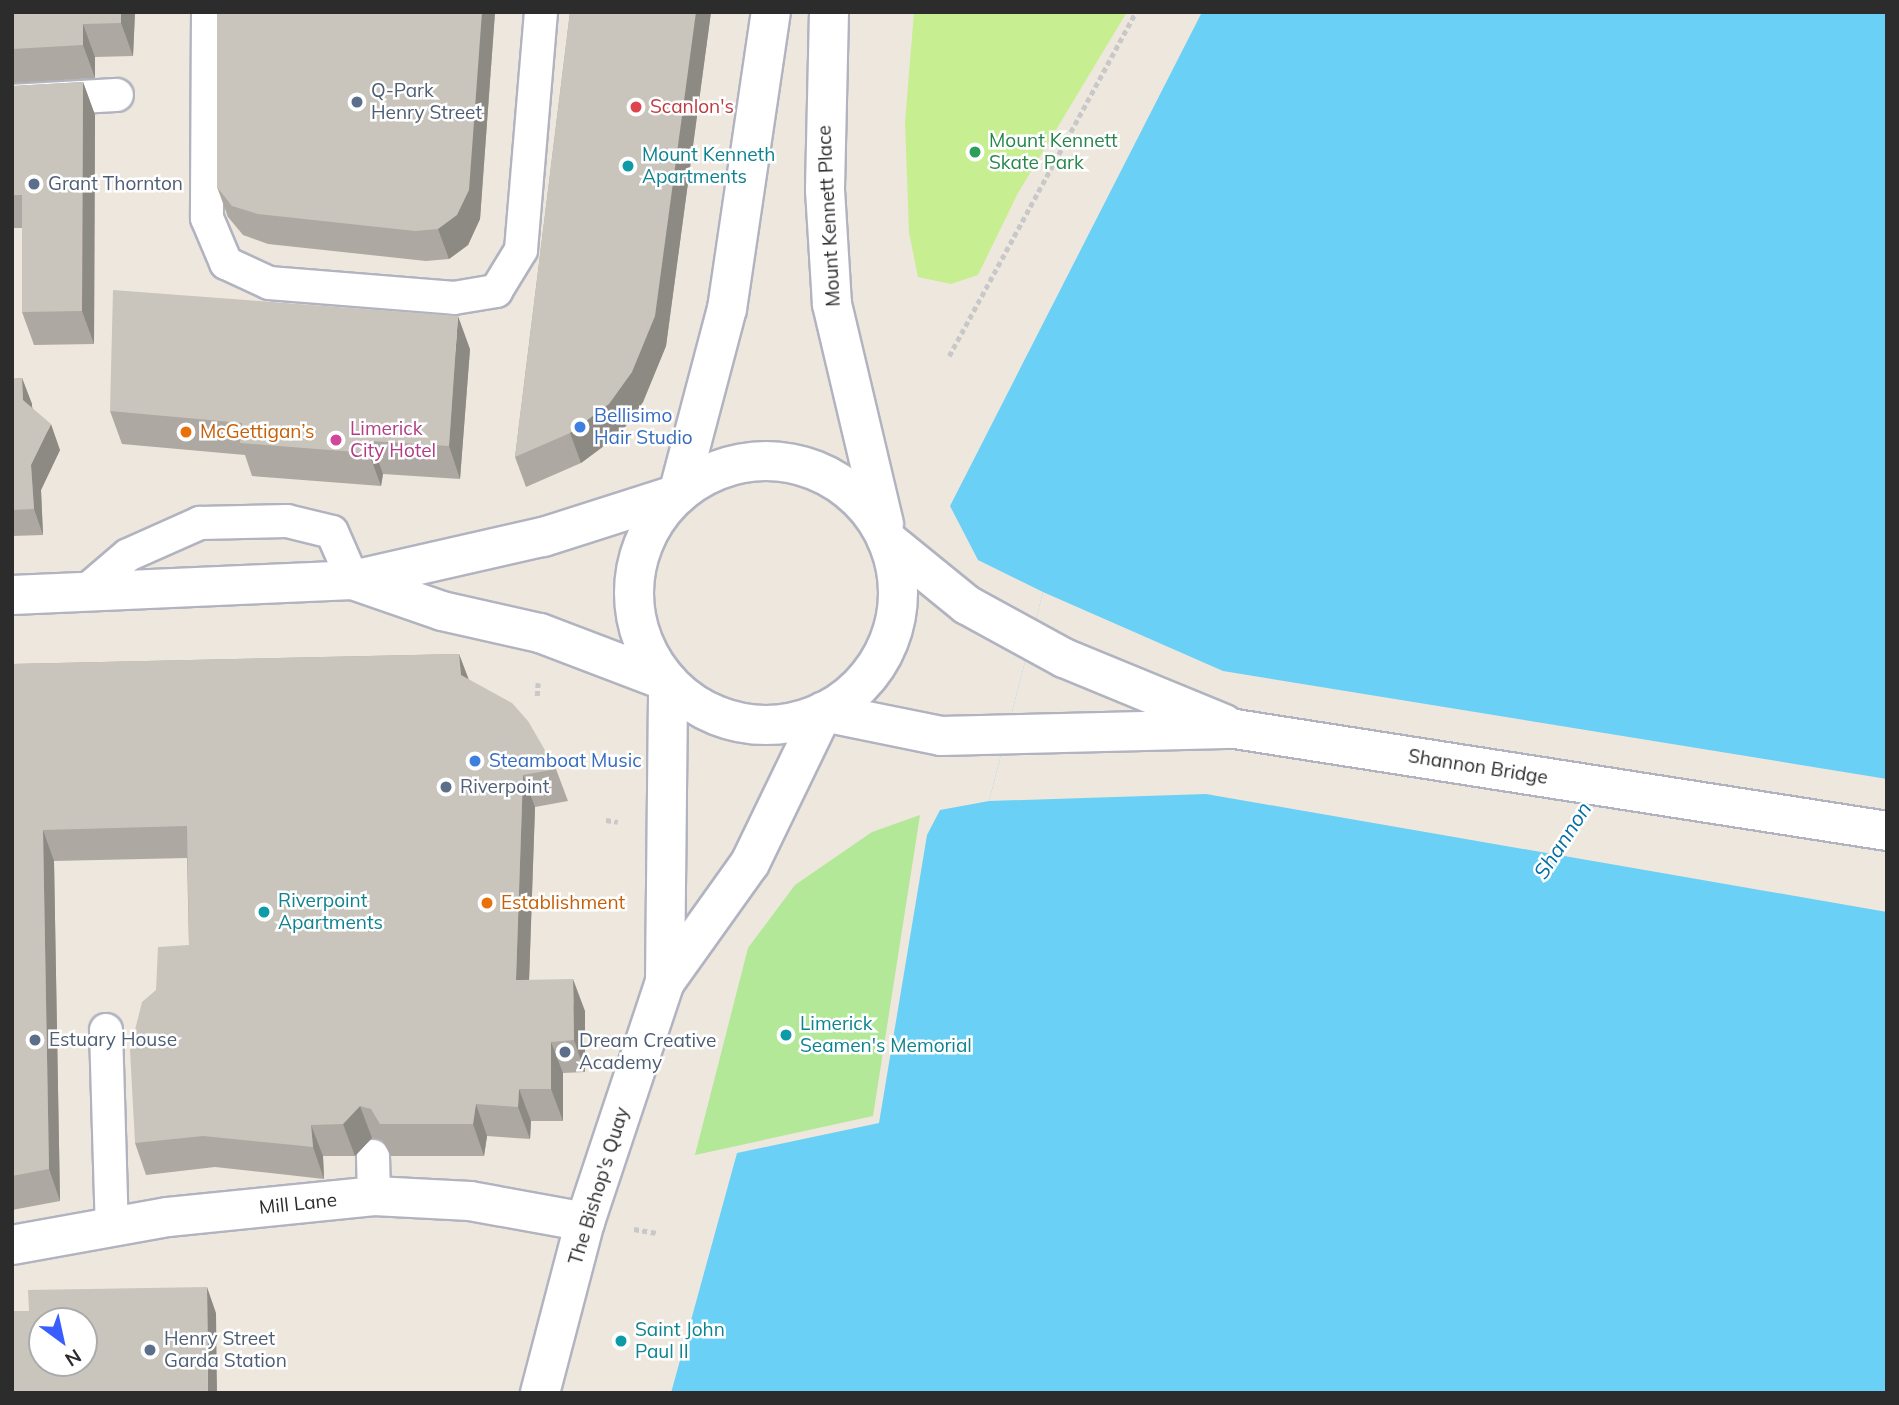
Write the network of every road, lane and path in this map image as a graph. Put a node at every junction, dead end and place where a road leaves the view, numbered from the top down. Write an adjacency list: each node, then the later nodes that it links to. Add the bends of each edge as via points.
1 (208, 12): 2 (lane, via 207,218 226,263 269,283 454,299 496,290 521,250)
2 (541, 12)
3 (771, 12): 9 (main road, via 727,309)
4 (829, 12): 10 (main road, Mount Kennett Place, via 825,176 832,304)
5 (1136, 12): 8 (path)
6 (117, 95): 7 (lane)
7 (12, 101)
8 (949, 356)
9 (678, 494): 10 (main road, via 726,466 794,464 835,480 861,501); 11 (main road, via 543,537); 14 (main road, via 642,547 635,574 639,629)
10 (887, 540): 15 (main road, Mount Kennett Place, via 897,581 893,630 861,684); 16 (main road, via 967,605 1064,658)
11 (353, 580): 12 (main road); 12 (lane, via 332,532 287,521 200,523 128,555); 14 (main road, via 442,611 540,633)
12 (86, 591): 13 (main road)
13 (12, 595)
14 (668, 682): 15 (main road, via 694,704 739,723 794,722); 18 (main road, The Bishop's Quay)
15 (824, 712): 16 (main road, via 940,736); 18 (main road, The Bishop's Quay, via 750,863)
16 (1235, 729): 17 (main road, Shannon Bridge)
17 (1887, 831)
18 (666, 982): 22 (main road, The Bishop's Quay)
19 (106, 1030): 23 (lane)
20 (373, 1156): 21 (lane)
21 (373, 1196): 22 (main road, Mill Lane, via 470,1201); 23 (main road, Mill Lane)
22 (585, 1222): 25 (main road, The Bishop's Quay)
23 (112, 1227): 24 (main road, Mill Lane)
24 (12, 1245)
25 (540, 1393)

